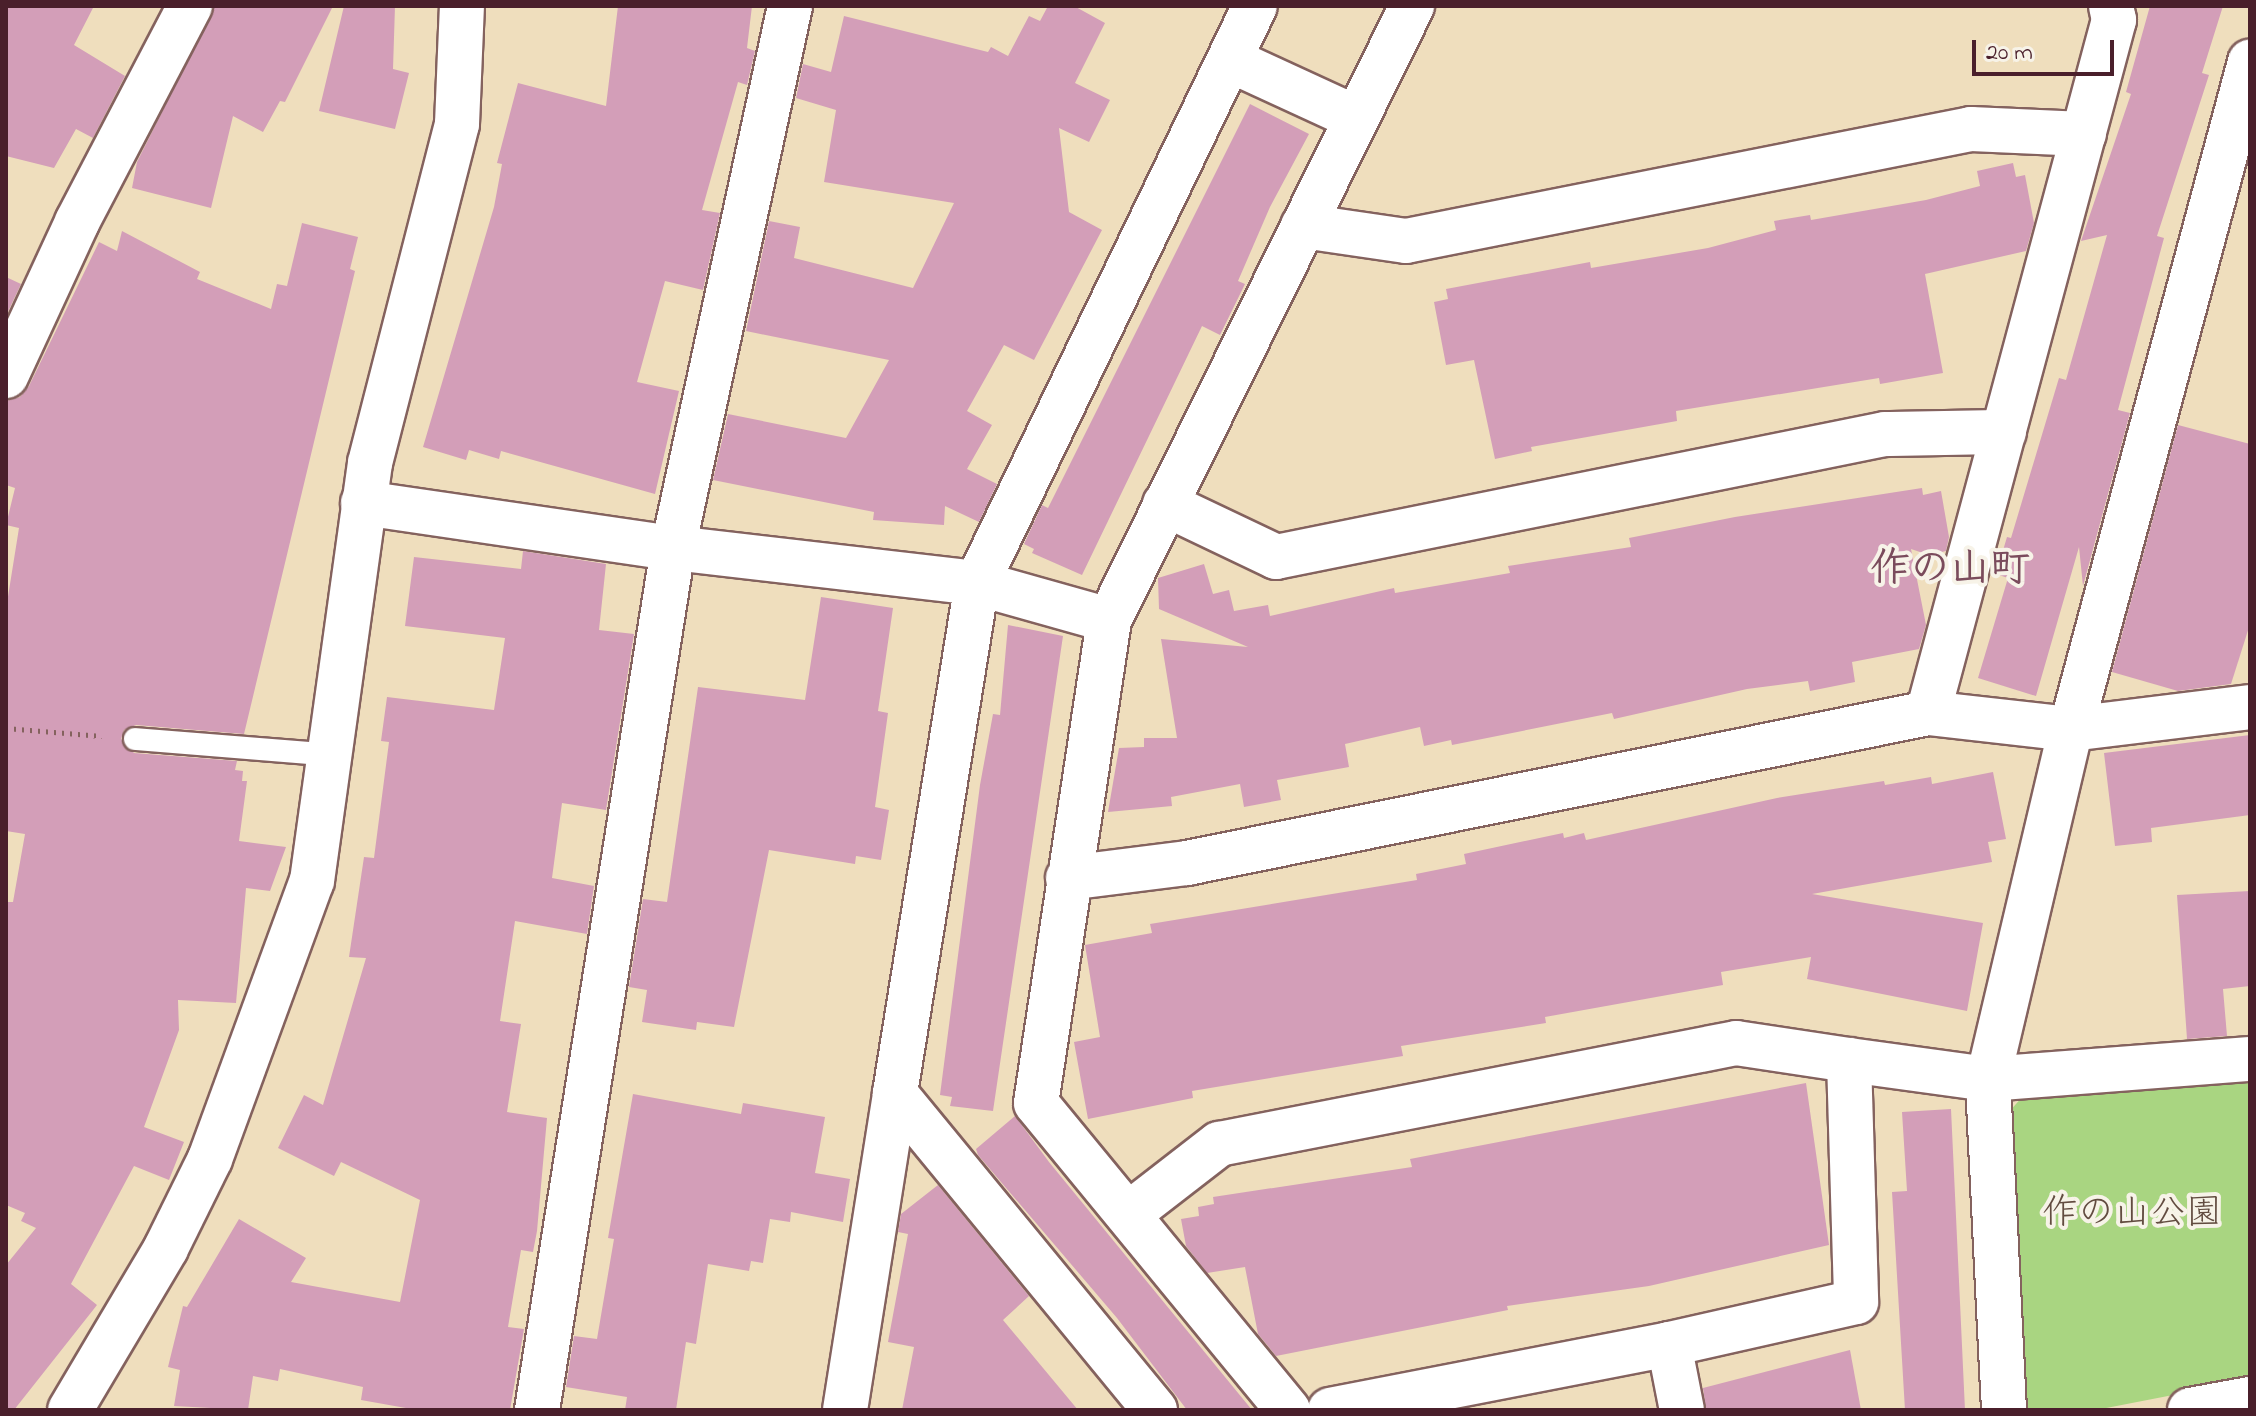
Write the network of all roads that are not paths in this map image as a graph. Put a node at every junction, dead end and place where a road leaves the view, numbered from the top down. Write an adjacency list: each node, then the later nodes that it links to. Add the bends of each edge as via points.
1 (190, 6): 12 (street, via 77,222)
2 (462, 6): 14 (street, via 457,124)
3 (790, 6): 16 (street)
4 (1255, 6): 7 (street)
5 (1412, 6): 9 (street)
6 (2111, 6): 10 (street, via 2114,20)
7 (1230, 60): 9 (street); 17 (street)
8 (2250, 62): 21 (street)
9 (1356, 118): 11 (street)
10 (2084, 134): 11 (street, via 1971,129 1406,241); 13 (street)
11 (1303, 226): 15 (street)
12 (6, 376)
13 (2004, 432): 15 (street, via 1885,434 1276,557); 20 (street)
14 (363, 503): 16 (street); 23 (street)
15 (1165, 504): 18 (street)
16 (673, 548): 17 (street); 33 (street)
17 (977, 583): 18 (street); 28 (street)
18 (1109, 620): 24 (street)
19 (2250, 707): 21 (street)
20 (1928, 713): 21 (street); 24 (street, via 1187,863)
21 (2071, 729): 27 (street)
22 (135, 739): 23 (lane)
23 (332, 755): 32 (street, via 312,881 235,1096 166,1248)
24 (1068, 878): 29 (street, via 1036,1103)
25 (2250, 1059): 27 (street)
26 (1849, 1060): 27 (street); 29 (street, via 1736,1043 1219,1144); 30 (street, via 1856,1302)
27 (1988, 1079): 39 (street)
28 (895, 1093): 34 (street); 35 (street)
29 (1130, 1213): 36 (street)
30 (1669, 1344): 37 (street); 38 (street)
31 (2250, 1399): 40 (street)
32 (81, 1408)
33 (537, 1410)
34 (845, 1410)
35 (1155, 1410)
36 (1288, 1410)
37 (1330, 1410)
38 (1682, 1410)
39 (2004, 1410)
40 (2190, 1410)

